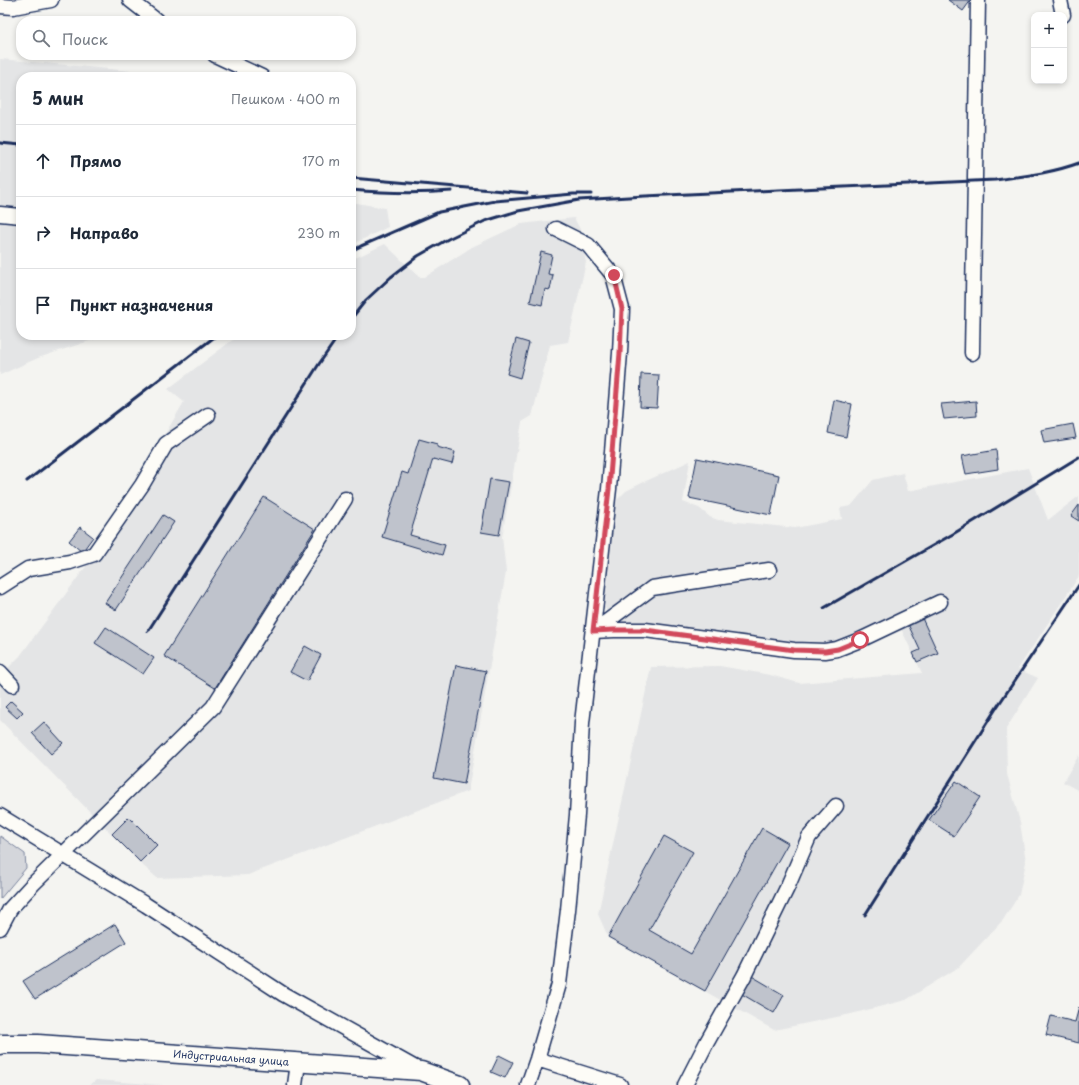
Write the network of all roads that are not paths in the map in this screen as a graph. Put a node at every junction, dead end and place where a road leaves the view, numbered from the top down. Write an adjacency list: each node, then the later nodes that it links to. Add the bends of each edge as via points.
1 (51, 0): 5 (street, via 13,7)
2 (130, 0): 7 (street)
3 (978, 0): 13 (street)
4 (1060, 0): 6 (street)
5 (0, 6)
6 (1062, 12)
7 (151, 16)
8 (226, 60): 9 (street)
9 (251, 72)
10 (0, 214): 11 (street)
11 (16, 216)
12 (556, 229): 19 (street, via 588,245 614,275 622,309 609,489)
13 (972, 353)
14 (208, 415): 17 (street, via 166,444 142,485 94,554 70,562 28,569)
15 (345, 498): 24 (street, via 213,707)
16 (769, 570): 19 (street, via 652,588)
17 (0, 587)
18 (940, 602): 19 (street, via 860,640 825,651 794,650 645,630)
19 (593, 631): 27 (street, via 582,723 577,815 559,984)
20 (0, 672): 21 (street)
21 (12, 685)
22 (836, 806): 34 (street, via 809,837 744,976)
23 (0, 816): 24 (street)
24 (63, 854): 25 (street, via 10,909); 29 (street, via 283,994)
25 (0, 928)
26 (0, 1045): 28 (main road, Индустриальная улица, via 38,1044)
27 (538, 1059): 32 (street); 33 (street)
28 (298, 1063): 29 (main road, Индустриальная улица); 30 (street)
29 (421, 1071): 31 (main road, Индустриальная улица)
30 (295, 1085)
31 (460, 1085)
32 (528, 1085)
33 (620, 1085)
34 (685, 1085)

